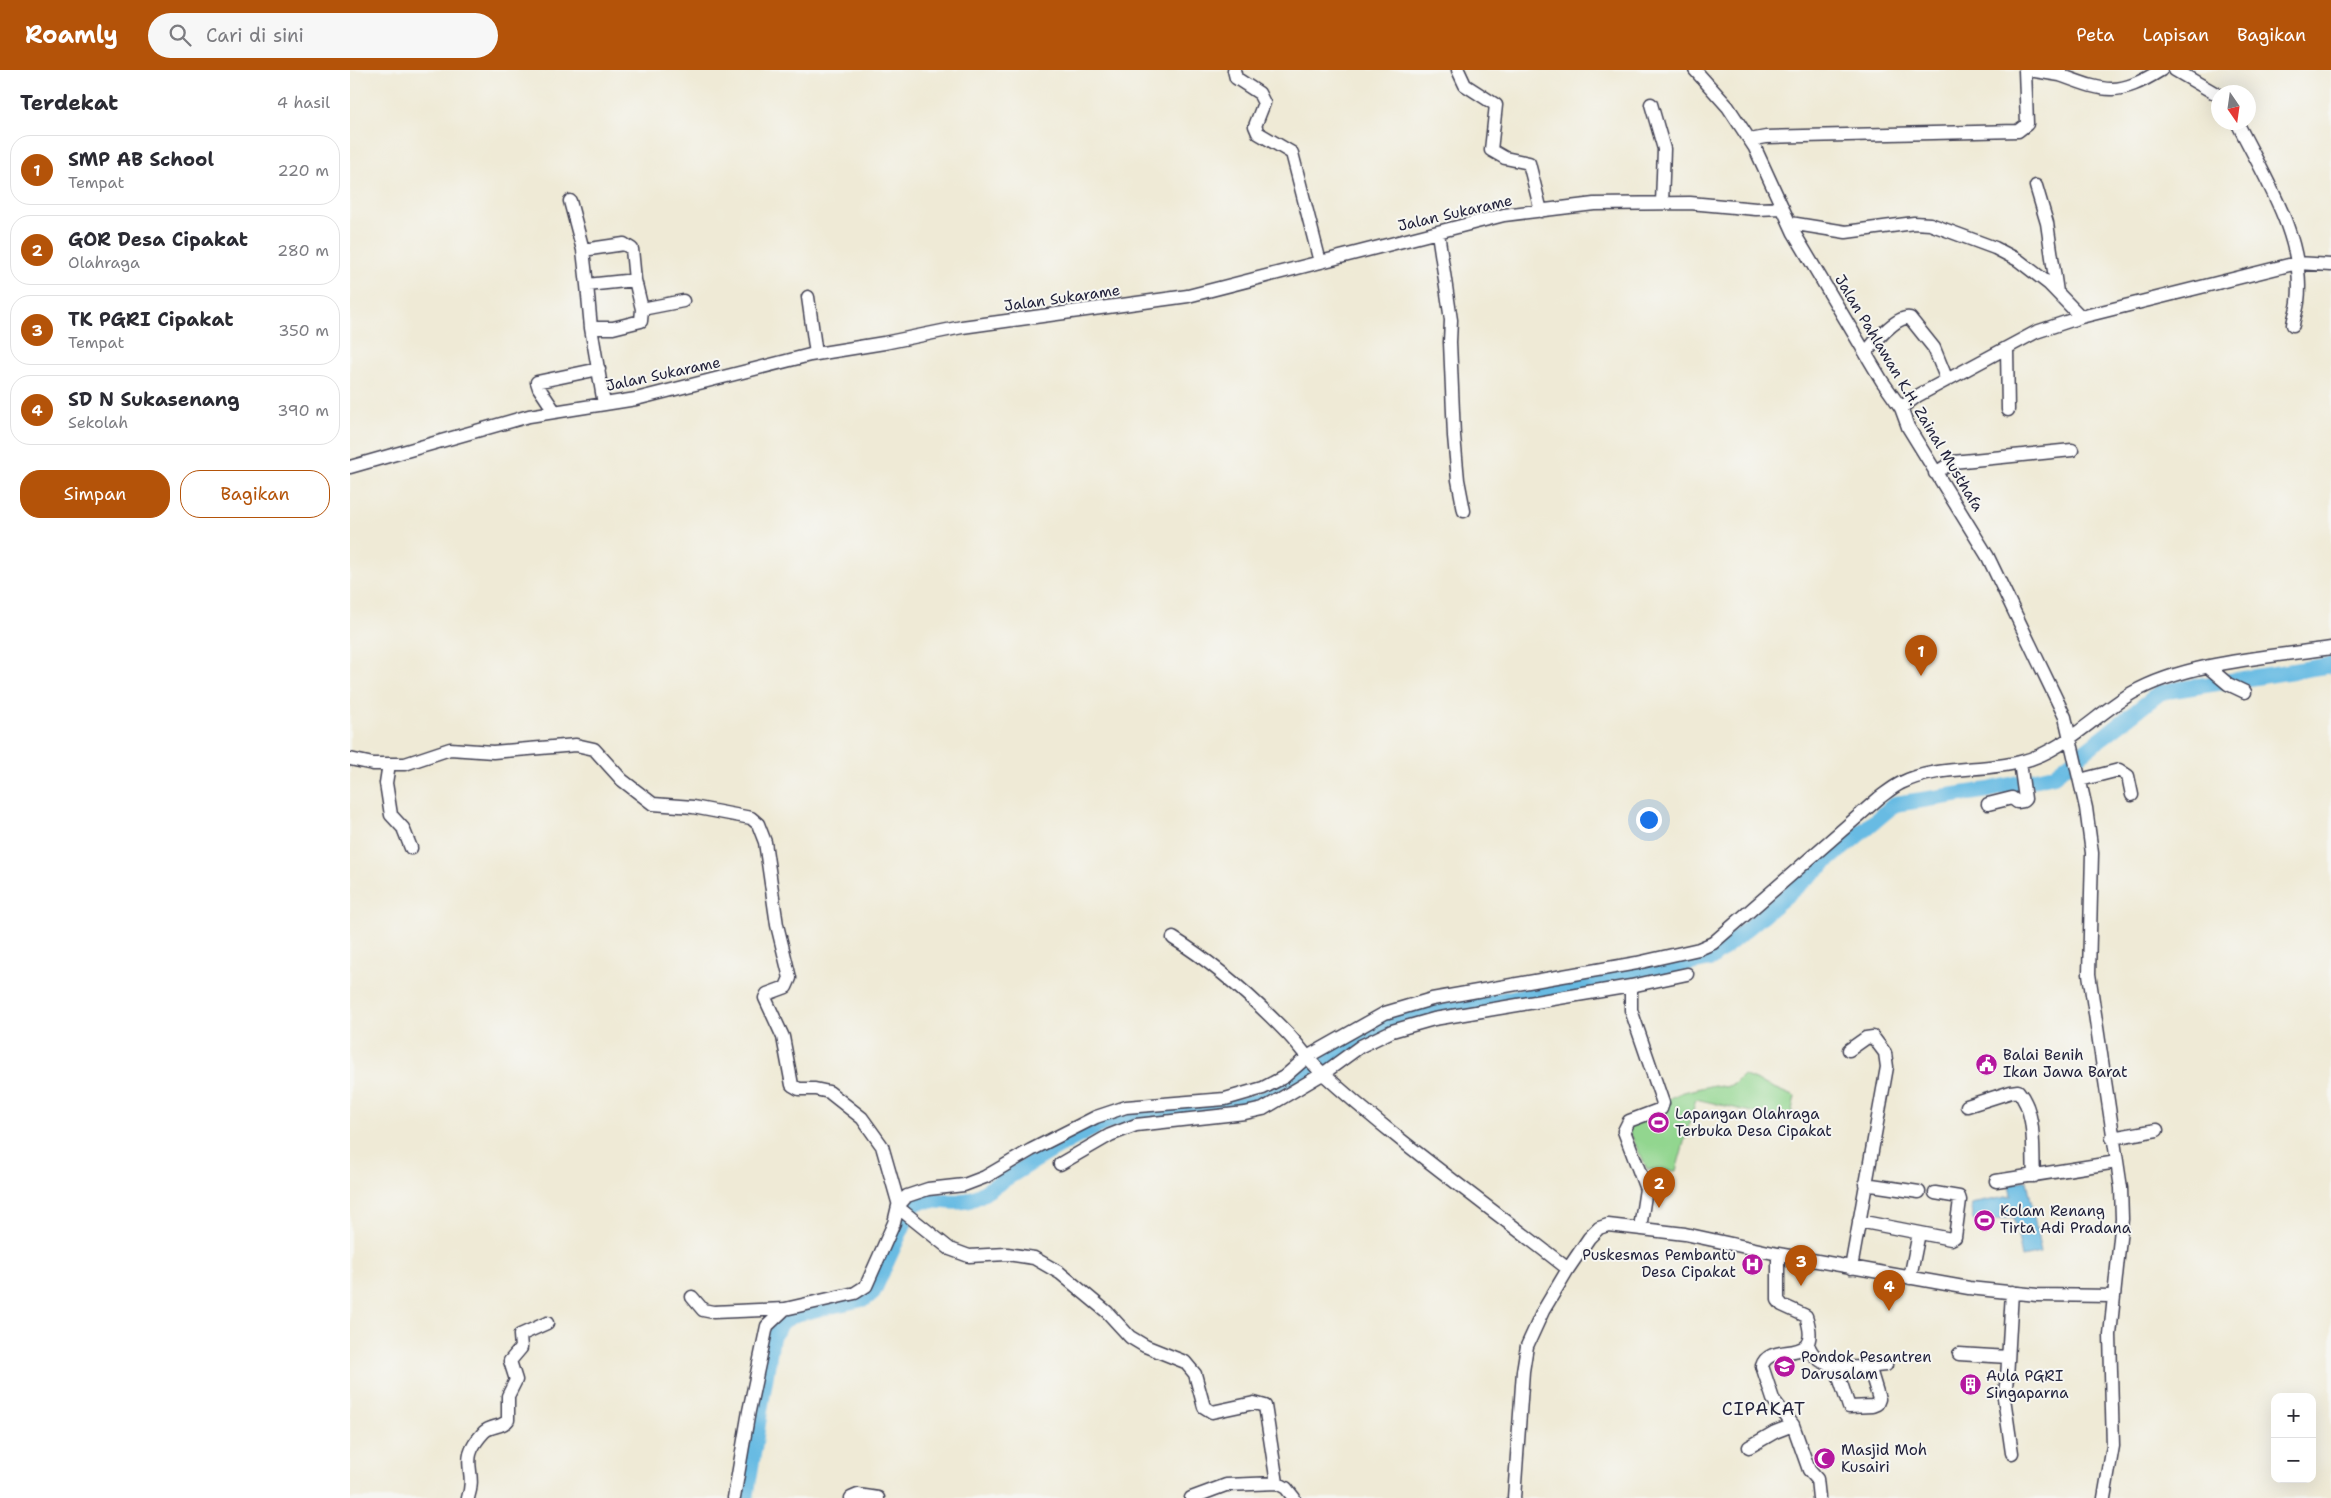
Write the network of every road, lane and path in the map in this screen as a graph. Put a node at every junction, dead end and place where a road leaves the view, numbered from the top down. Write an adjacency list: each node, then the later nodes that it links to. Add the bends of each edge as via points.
1 (1234, 70): 21 (street, via 1236,78 1259,93 1264,103 1255,126 1258,133 1292,153)
2 (1458, 70): 17 (street, via 1465,85 1496,104 1491,150 1505,158 1529,163)
3 (1695, 70): 12 (street, Jalan Pahlawan K.H. Zainal Musthafa, via 1728,107)
4 (2025, 70): 12 (street, via 2028,124 2018,131)
5 (2029, 70): 8 (street)
6 (2161, 70): 8 (street, via 2128,87 2113,90 2085,84)
7 (2175, 70): 9 (street)
8 (2060, 73)
9 (2211, 91)
10 (1651, 104): 15 (street, via 1664,149)
11 (2241, 130): 22 (street, via 2292,237)
12 (1750, 140): 16 (street, Jalan Pahlawan K.H. Zainal Musthafa)
13 (2036, 186): 26 (street, via 2047,223)
14 (570, 201): 20 (street)
15 (1662, 203): 16 (street, Jalan Sukarame); 17 (street, Jalan Sukarame, via 1594,204)
16 (1783, 208): 18 (street, Jalan Pahlawan K.H. Zainal Musthafa)
17 (1541, 211): 19 (street, Jalan Sukarame, via 1504,216)
18 (1790, 224): 26 (street, via 1846,232 1914,223 1930,224 2018,260); 34 (street, Jalan Pahlawan K.H. Zainal Musthafa)
19 (1438, 233): 21 (street, Jalan Sukarame); 45 (street, via 1451,320 1454,436)
20 (583, 250): 24 (street, via 629,246); 25 (street)
21 (1320, 262): 35 (street, Jalan Sukarame, via 1188,296 962,327 884,344)
22 (2297, 263): 23 (street); 30 (street); 31 (street, via 2298,303)
23 (2331, 264)
24 (635, 280): 25 (street); 29 (street)
25 (587, 285): 32 (street)
26 (2057, 292): 30 (street)
27 (808, 297): 35 (street)
28 (683, 301): 29 (street)
29 (642, 310): 32 (street, via 638,324)
30 (2081, 317): 33 (street, via 2036,332)
31 (2293, 325)
32 (591, 328): 36 (street)
33 (2006, 348): 37 (street); 40 (street)
34 (1866, 353): 37 (street, via 1901,319 1910,318 1930,342); 39 (street, Jalan Pahlawan K.H. Zainal Musthafa)
35 (816, 354): 38 (street, Jalan Sukarame)
36 (599, 369): 38 (street); 41 (street, via 537,382)
37 (1947, 380): 39 (street)
38 (604, 404): 41 (street, Jalan Sukarame)
39 (1901, 408): 44 (street, Jalan Pahlawan K.H. Zainal Musthafa, via 1908,427)
40 (2008, 410)
41 (555, 412): 43 (street, Jalan Sukarame, via 529,416)
42 (2072, 450): 44 (street, via 1953,462)
43 (350, 466)
44 (1935, 473): 49 (street, Jalan Pahlawan K.H. Zainal Musthafa, via 1988,557 2056,697)
45 (1464, 511)
46 (2331, 648): 47 (street)
47 (2212, 670): 48 (street, via 2228,684); 49 (street, via 2173,676 2133,692)
48 (2245, 692)
49 (2071, 741): 52 (street); 53 (street, Jalan Pahlawan K.H. Zainal Musthafa)
50 (350, 759): 51 (street)
51 (389, 764): 56 (street, via 386,783 391,815 403,828); 73 (street, via 405,764 450,749 492,752 576,745 594,749 622,780 653,804 693,806 751,818 758,824 765,842 790,978 786,988 767,994 765,998 783,1037 792,1085 799,1089 829,1092 862,1118 882,1146)
52 (2021, 768): 55 (street, via 2023,801 2017,802 2012,798); 58 (street, via 1926,775 1901,783 1878,798 1713,943 1699,950)
53 (2079, 777): 54 (street, via 2119,770 2128,776); 65 (street, Jalan Pahlawan K.H. Zainal Musthafa, via 2092,854 2090,974)
54 (2132, 795)
55 (1988, 804)
56 (411, 848)
57 (1173, 938): 62 (street, via 1233,982 1287,1033)
58 (1638, 965): 60 (street); 62 (street, via 1432,999 1385,1014)
59 (1687, 974): 60 (street)
60 (1638, 984): 62 (street, via 1434,1019 1392,1031); 75 (street, via 1631,1010 1663,1103 1661,1109 1630,1121 1624,1131 1646,1188)
61 (1849, 1050): 70 (street, via 1873,1037 1885,1053 1887,1067)
62 (1315, 1065): 67 (street, via 1263,1109 1136,1125 1110,1135); 73 (street, via 1248,1094 1149,1104 1096,1117 985,1177 964,1185 914,1192 907,1196); 79 (street, via 1411,1147)
63 (1967, 1106): 68 (street, via 2011,1092 2018,1092 2025,1099 2032,1125)
64 (2157, 1130): 65 (street)
65 (2112, 1138): 66 (street, Jalan Pahlawan K.H. Zainal Musthafa)
66 (2117, 1162): 68 (street); 82 (street, Jalan Pahlawan K.H. Zainal Musthafa, via 2122,1219)
67 (1060, 1164)
68 (2034, 1176): 69 (street)
69 (1996, 1181)
70 (1865, 1184): 71 (street); 74 (street)
71 (1919, 1192)
72 (1935, 1193): 76 (street, via 1959,1197 1955,1237)
73 (904, 1211): 84 (street, via 894,1223 866,1286 855,1293); 95 (street, via 950,1249 969,1256 1007,1254 1034,1258 1060,1273 1107,1312 1130,1337 1185,1362 1195,1374 1207,1410 1212,1412 1254,1403 1265,1406)
74 (1860, 1221): 76 (street); 78 (street)
75 (1640, 1228): 77 (street); 79 (street, via 1613,1225 1599,1228)
76 (1919, 1233): 80 (street)
77 (1778, 1254): 78 (street); 86 (street, via 1778,1300 1806,1316 1811,1334)
78 (1851, 1268): 80 (street)
79 (1568, 1269): 102 (street, via 1542,1311 1528,1346)
80 (1910, 1278): 81 (street)
81 (2012, 1292): 82 (street); 88 (street)
82 (2112, 1296): 104 (street, Jalan Pahlawan K.H. Zainal Musthafa, via 2110,1335 2114,1446)
83 (692, 1297): 84 (street, via 703,1310 713,1312)
84 (785, 1308): 97 (street, via 773,1318 763,1336)
85 (547, 1323): 96 (street, via 520,1335 521,1348 510,1361 516,1380 508,1396 508,1420 505,1424 488,1428 470,1451)
86 (1808, 1344): 89 (street, via 1818,1360); 92 (street, via 1769,1358 1762,1366 1773,1399)
87 (1959, 1354): 88 (street)
88 (2008, 1357): 94 (street, via 2004,1410)
89 (1836, 1365): 91 (street); 91 (street, via 1849,1407 1877,1404 1879,1399)
90 (1886, 1365): 91 (street)
91 (1869, 1366)
92 (1793, 1426): 93 (street); 103 (street, via 1809,1470 1817,1479)
93 (1749, 1447)
94 (2012, 1453)
95 (1276, 1483): 100 (street, via 1226,1485); 101 (street, via 1286,1488)
96 (468, 1498)
97 (734, 1498)
98 (851, 1498): 99 (street, via 858,1495)
99 (878, 1498)
100 (1191, 1498)
101 (1294, 1498)
102 (1514, 1498)
103 (1819, 1498)
104 (2104, 1498)

